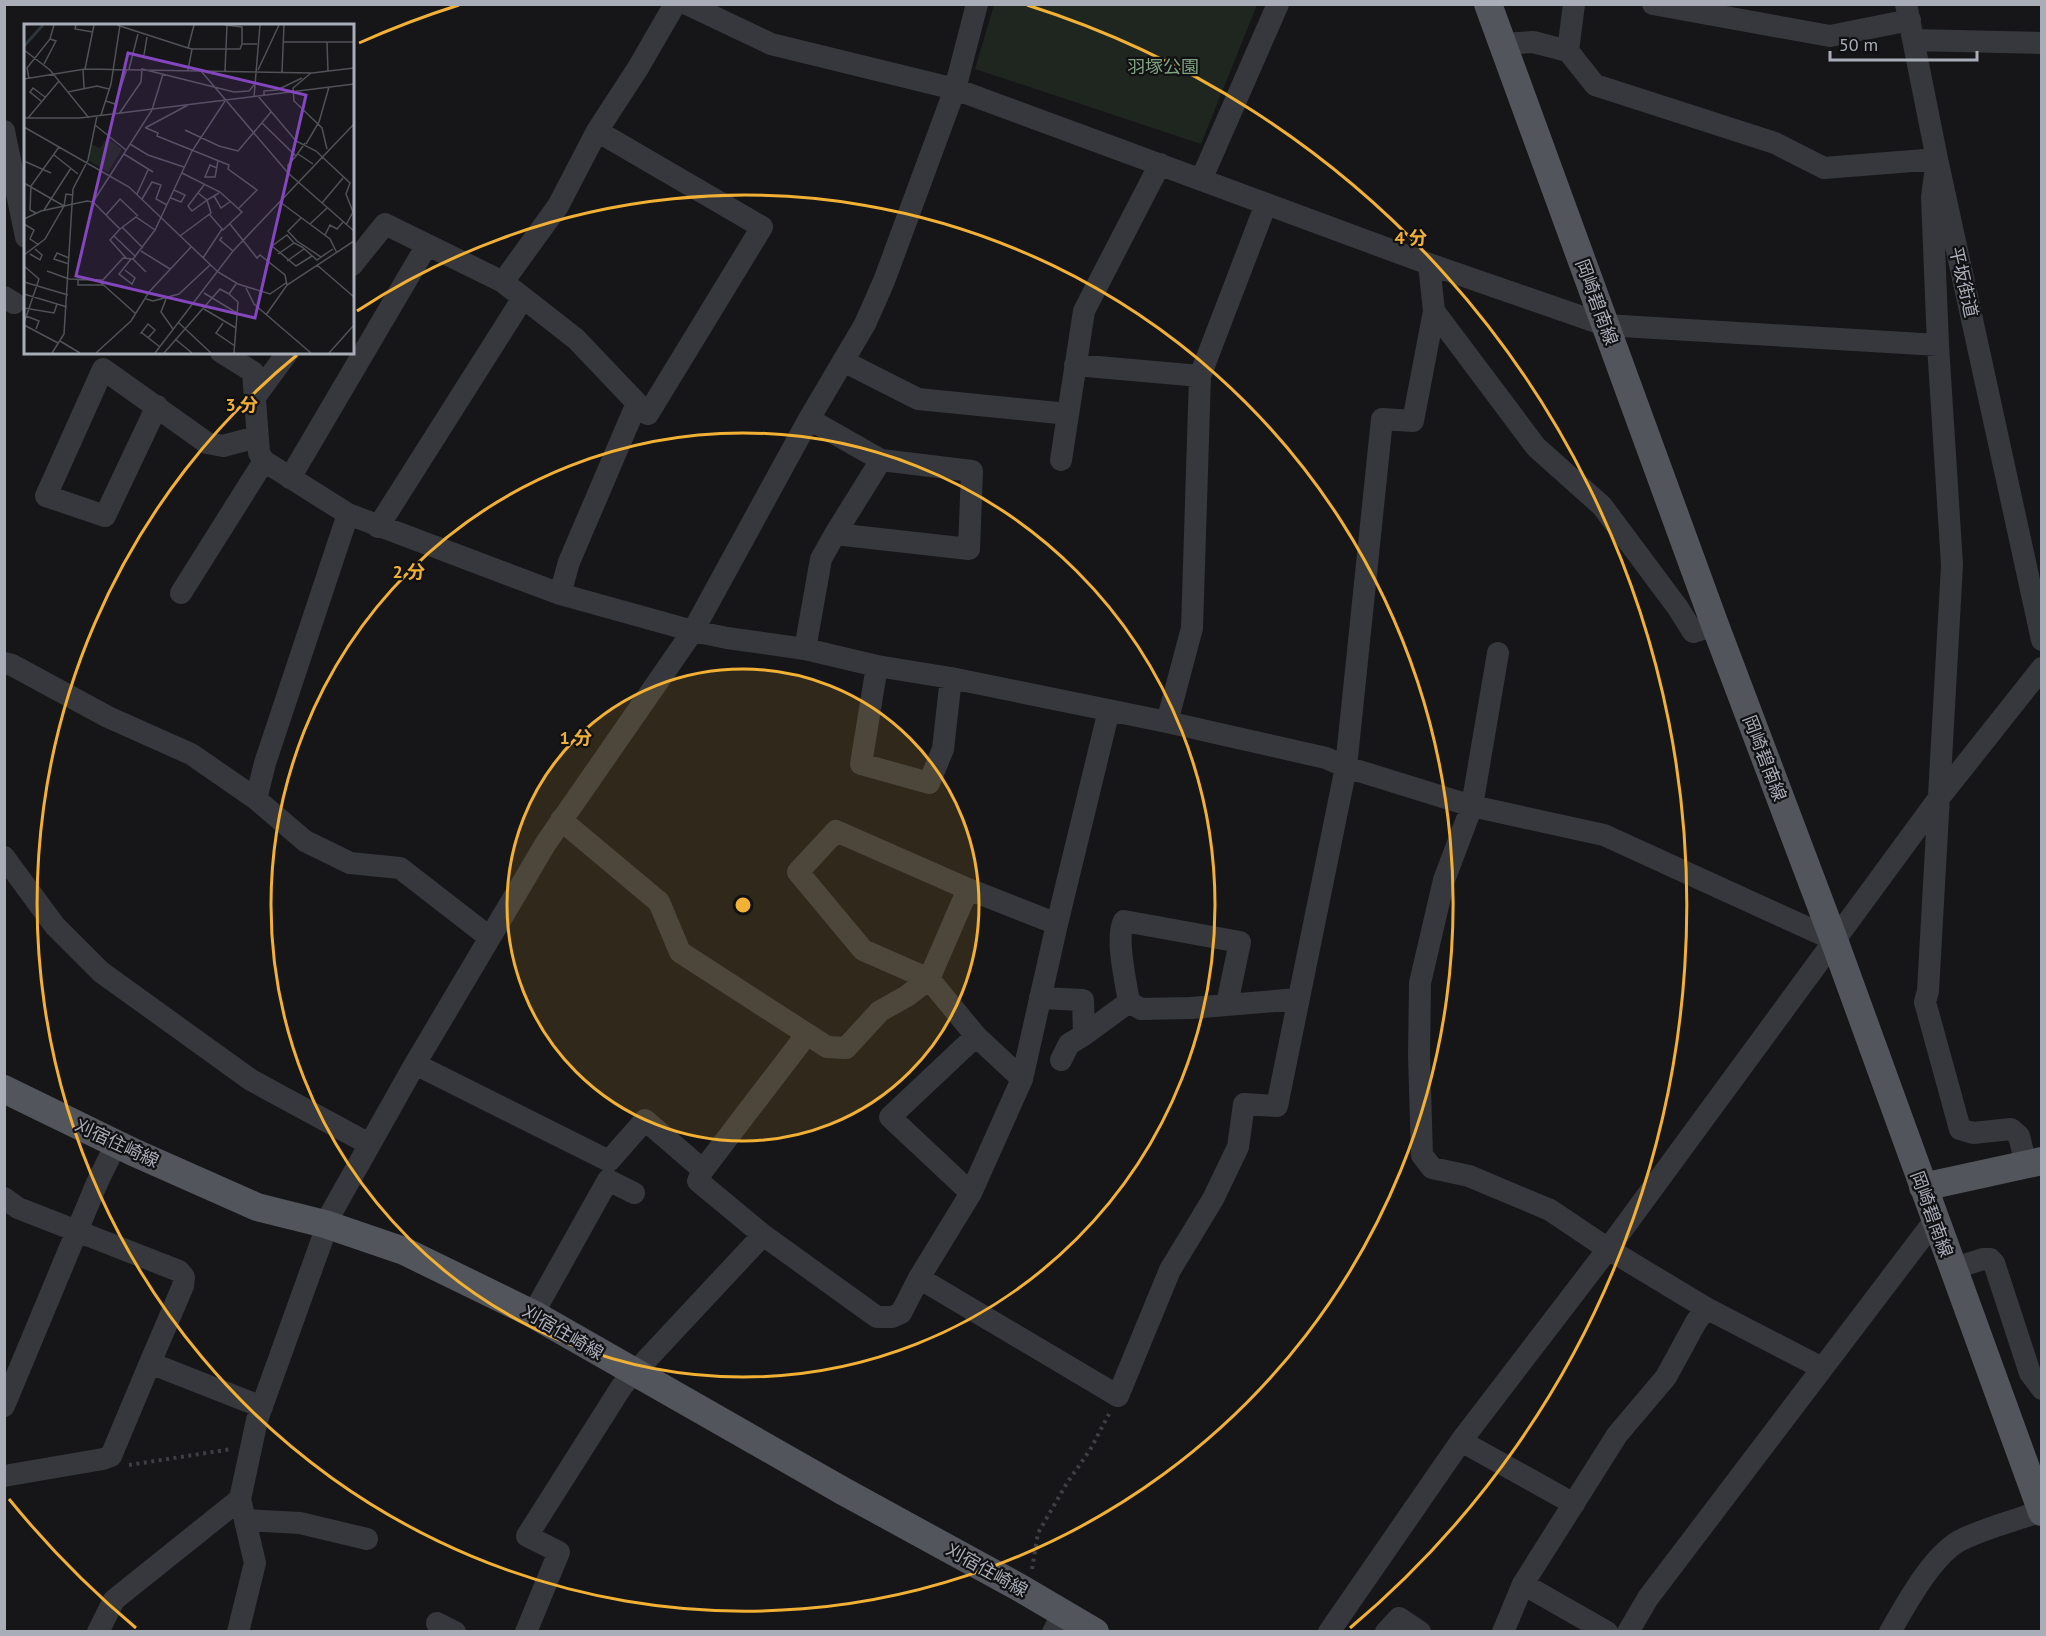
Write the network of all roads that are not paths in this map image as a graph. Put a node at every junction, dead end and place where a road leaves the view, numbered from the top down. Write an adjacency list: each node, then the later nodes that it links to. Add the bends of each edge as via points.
1 (675, 4): 14 (street)
2 (687, 4): 12 (street, via 771,44)
3 (977, 4): 12 (street)
4 (1278, 4): 17 (street)
5 (1488, 4): 10 (main road, 岡崎碧南線)
6 (1574, 4): 11 (street)
7 (1653, 4): 8 (street, via 1830,36)
8 (1910, 22): 9 (street); 15 (street, 平坂街道)
9 (2042, 43)
10 (1502, 44): 11 (street, via 1533,42); 27 (main road, 岡崎碧南線)
11 (1568, 51): 15 (street, via 1595,85 1775,143 1824,168)
12 (955, 89): 16 (street); 31 (street, via 884,281)
13 (4, 131): 18 (street)
14 (597, 131): 24 (street, via 558,206); 37 (street, via 762,227)
15 (1936, 159): 28 (street, via 1932,197); 47 (street, 平坂街道)
16 (1160, 164): 17 (street); 32 (street, via 1084,311)
17 (1201, 180): 19 (street)
18 (10, 201): 20 (street)
19 (1266, 204): 23 (street); 33 (street)
20 (24, 232)
21 (427, 245): 22 (street, via 384,224); 24 (street); 43 (street)
22 (354, 262)
23 (1429, 264): 26 (street); 27 (street)
24 (503, 282): 25 (street)
25 (523, 298): 37 (street, via 576,339); 45 (street)
26 (1434, 311): 50 (street, via 1536,447 1602,506 1693,632); 61 (street, via 1413,421 1382,419)
27 (1605, 325): 28 (street); 50 (main road, 岡崎碧南線)
28 (1938, 345): 62 (street, via 1952,565)
29 (224, 354): 34 (street, via 253,372)
30 (287, 354): 34 (street)
31 (843, 361): 36 (street, via 918,399); 38 (street)
32 (1076, 364): 33 (street); 36 (street)
33 (1200, 376): 60 (street, via 1192,628)
34 (255, 398): 39 (street)
35 (157, 406): 35 (street, via 103,369 46,496 105,516); 39 (street, via 207,443 223,446)
36 (1068, 414): 41 (street)
37 (649, 415): 49 (street, via 569,562)
38 (809, 419): 40 (street); 51 (street)
39 (257, 437): 42 (street)
40 (881, 460): 46 (street); 46 (street, via 972,471 969,549)
41 (1061, 460)
42 (264, 461): 43 (street); 48 (street)
43 (290, 477): 44 (street)
44 (348, 514): 45 (street); 63 (street)
45 (378, 527): 49 (street)
46 (835, 534): 53 (street, via 821,559)
47 (2033, 559): 52 (street, 平坂街道)
48 (181, 593)
49 (560, 594): 51 (street)
50 (1715, 625): 70 (main road, 岡崎碧南線)
51 (693, 631): 53 (street); 65 (street)
52 (2042, 640)
53 (805, 649): 56 (street)
54 (1498, 653): 64 (street)
55 (4, 663): 63 (street, via 108,717 191,754)
56 (877, 666): 58 (street); 58 (street, via 861,764 929,783 943,749)
57 (2042, 668): 62 (street)
58 (951, 678): 59 (street)
59 (1109, 710): 60 (street); 68 (street)
60 (1167, 722): 61 (street)
61 (1346, 766): 64 (street); 73 (street)
62 (1939, 798): 70 (street); 85 (street, via 1925,1002 1960,1129 1973,1133 2011,1129)
63 (256, 799): 69 (street, via 305,841 350,863 400,868)
64 (1472, 806): 70 (street, via 1604,835); 95 (street, via 1444,880 1420,983 1422,1155 1432,1168 1469,1176 1550,1210)
65 (561, 820): 69 (street); 76 (street, via 659,902 680,952)
66 (4, 857): 84 (street, via 55,926 101,972 251,1080)
67 (968, 889): 68 (street); 71 (street); 71 (street, via 836,831 798,873 863,950)
68 (1057, 924): 72 (street)
69 (489, 937): 80 (street)
70 (1834, 940): 87 (main road, 岡崎碧南線); 95 (street)
71 (928, 979): 76 (street, via 880,1011 846,1048 827,1047); 78 (street)
72 (1040, 998): 77 (street, via 1083,1000); 81 (street)
73 (1298, 999): 75 (street); 97 (street, via 1277,1106 1244,1104 1238,1147 1213,1199 1170,1270 1118,1396)
74 (1129, 1002): 75 (street, via 1141,1009); 75 (street, via 1122,955 1124,921 1240,942); 77 (street)
75 (1227, 1004)
76 (807, 1034): 86 (street)
77 (1084, 1035): 79 (street, via 1069,1044)
78 (976, 1036): 81 (street); 89 (street, via 890,1117)
79 (1061, 1060)
80 (415, 1064): 84 (street); 86 (street, via 609,1161 645,1120)
81 (1023, 1079): 89 (street)
82 (4, 1089): 83 (main road, 刈宿住崎線)
83 (116, 1144): 92 (main road, 刈宿住崎線, via 257,1207); 93 (street)
84 (369, 1144): 92 (street)
85 (2034, 1162): 87 (main road)
86 (703, 1170): 94 (street, via 698,1181)
87 (1923, 1187): 91 (main road, 岡崎碧南線)
88 (634, 1193): 99 (street, via 608,1180)
89 (971, 1193): 97 (street)
90 (4, 1198): 93 (street, via 18,1208)
91 (1935, 1220): 96 (main road, 岡崎碧南線); 101 (street)
92 (325, 1224): 99 (main road, 刈宿住崎線, via 404,1251); 105 (street)
93 (78, 1231): 100 (street, via 179,1271 184,1277); 104 (street)
94 (763, 1235): 97 (street, via 877,1317 901,1313); 102 (street)
95 (1608, 1249): 98 (street); 106 (street)
96 (1952, 1269): 103 (street, via 1983,1259 1994,1263 2030,1373); 110 (main road, 岡崎碧南線)
97 (919, 1278)
98 (1706, 1308): 101 (street); 108 (street, via 1666,1377 1617,1436)
99 (533, 1314): 102 (main road, 刈宿住崎線)
100 (150, 1363): 105 (street); 107 (street, via 111,1456)
101 (1822, 1368): 123 (street, via 1648,1598)
102 (633, 1372): 113 (main road, 刈宿住崎線, via 1022,1588); 117 (street, via 527,1536 559,1552)
103 (2042, 1389)
104 (4, 1406)
105 (262, 1407): 109 (street)
106 (1461, 1441): 108 (street); 114 (street)
107 (5, 1474)
108 (1574, 1504): 112 (street)
109 (243, 1510): 111 (street); 115 (street, via 114,1600); 116 (street, via 255,1563)
110 (2041, 1511): 124 (street, via 1962,1539 1943,1553)
111 (368, 1539)
112 (1523, 1584): 121 (street); 122 (street)
113 (1058, 1622): 118 (main road, 刈宿住崎線)
114 (1330, 1631)
115 (98, 1632)
116 (238, 1632)
117 (526, 1632)
118 (1095, 1632)
119 (1386, 1632): 120 (street, via 1399,1618)
120 (1420, 1632)
121 (1503, 1632)
122 (1607, 1632)
123 (1628, 1632)
124 (1890, 1632)

